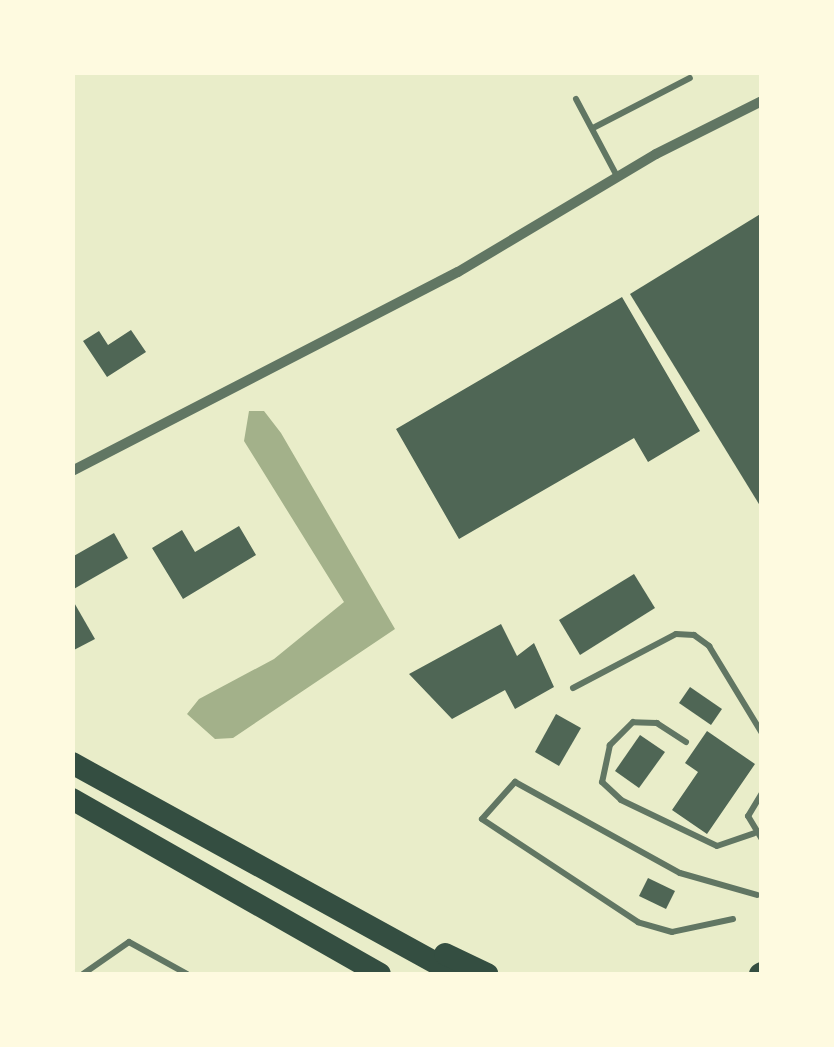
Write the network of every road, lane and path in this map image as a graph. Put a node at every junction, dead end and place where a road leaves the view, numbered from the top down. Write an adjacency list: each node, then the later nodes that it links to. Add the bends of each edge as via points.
1 (690, 78): 4 (lane)
2 (576, 99): 4 (lane)
3 (762, 101): 5 (street)
4 (593, 128): 5 (lane)
5 (618, 176): 6 (street, via 458,272)
6 (72, 471)
7 (573, 688): 8 (lane, via 676,634 694,635 709,646)
8 (762, 733)
9 (686, 742): 13 (lane, via 656,723 633,722 610,745 602,782 621,800 717,846)
10 (72, 763): 17 (highway)
11 (762, 793): 13 (lane, via 750,808)
12 (72, 799): 20 (highway)
13 (754, 833): 14 (lane)
14 (762, 839)
15 (757, 895): 16 (lane, via 680,873 515,782 482,819 638,922 672,932)
16 (732, 919)
17 (412, 952): 21 (highway); 22 (highway, via 446,954)
18 (82, 974): 19 (lane, via 128,942)
19 (187, 974)
20 (380, 974)
21 (456, 974)
22 (487, 974)

